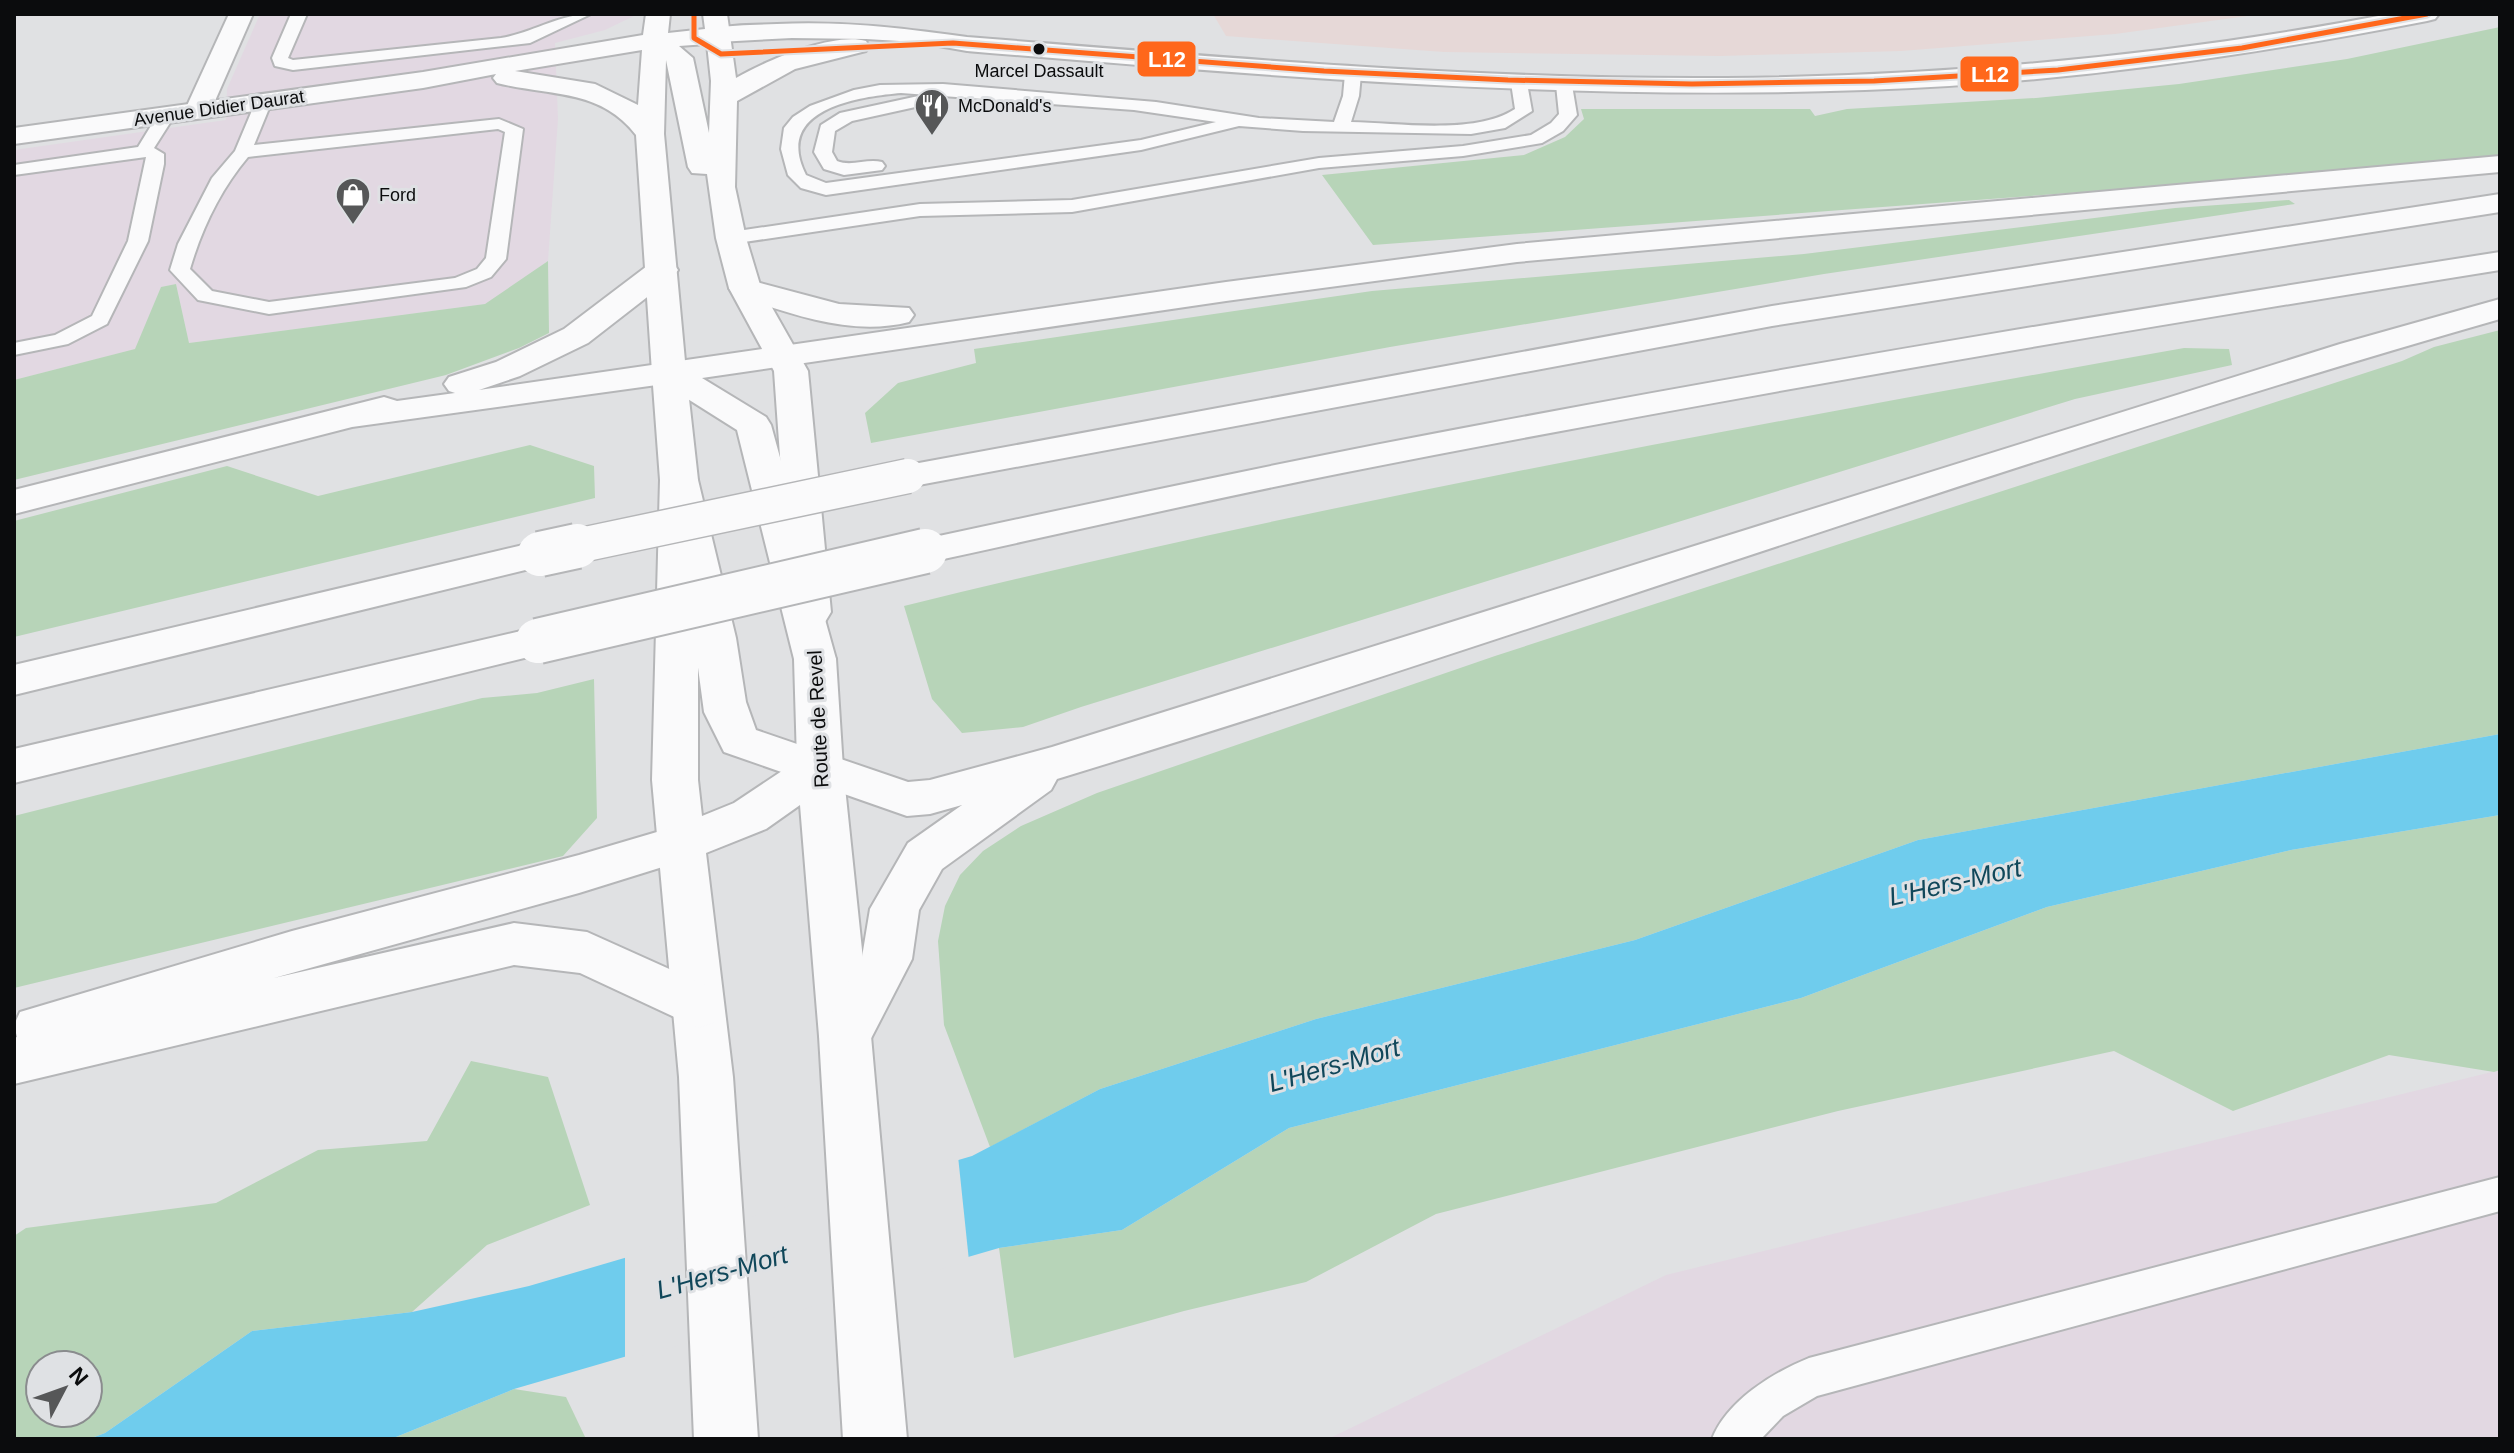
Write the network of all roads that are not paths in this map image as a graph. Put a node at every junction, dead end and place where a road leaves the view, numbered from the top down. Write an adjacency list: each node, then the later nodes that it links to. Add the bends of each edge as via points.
1 (241, 14): 19 (main road)
2 (299, 14): 9 (lane, via 281,63)
3 (583, 14): 9 (lane, via 530,38)
4 (2427, 14): 14 (main road, via 2196,57 1985,78)
5 (704, 36): 6 (main road); 7 (main road, via 812,30); 8 (main road); 17 (main road, Route de Revel); 30 (main road, via 702,167)
6 (655, 39): 11 (main road, Avenue Didier Daurat); 12 (main road, Avenue Didier Daurat); 23 (main road)
7 (953, 43): 8 (main road); 10 (main road)
8 (857, 46): 17 (main road, via 768,69)
9 (345, 60): 15 (lane)
10 (1353, 74): 13 (main road); 22 (lane)
11 (482, 76): 12 (main road, Avenue Didier Daurat); 23 (main road, Avenue Didier Daurat, via 540,81 609,99 639,117)
12 (423, 80): 15 (main road, Avenue Didier Daurat)
13 (1519, 83): 14 (main road); 22 (lane, via 1524,111 1494,126)
14 (1564, 85): 32 (lane, via 1568,115 1536,139 1319,163 1072,206 920,210)
15 (342, 91): 18 (main road, Avenue Didier Daurat)
16 (1000, 95): 21 (lane, via 1178,110); 27 (lane, via 949,96 839,119 827,129 823,152 830,165 844,170 972,153); 27 (lane, via 881,88 841,99 812,124 806,137 812,172 833,180)
17 (722, 99): 30 (main road, Route de Revel)
18 (264, 101): 19 (main road, Avenue Didier Daurat); 26 (lane)
19 (198, 110): 20 (main road, Avenue Didier Daurat)
20 (166, 115): 24 (main road, Avenue Didier Daurat); 25 (lane)
21 (1238, 121): 22 (lane); 27 (lane, via 1192,135)
22 (1341, 127)
23 (650, 134): 34 (main road)
24 (14, 136)
25 (144, 151): 29 (lane); 38 (lane, via 155,154 155,164 138,241 100,320 61,340)
26 (243, 152): 26 (lane, via 221,178 180,270 205,296 269,308 459,283 484,273 496,259 514,129 499,124)
27 (1038, 160)
28 (2500, 164): 35 (main road)
29 (14, 170)
30 (721, 187): 32 (main road, Route de Revel)
31 (2500, 203): 45 (main road, bridge, via 1772,316 908,476 540,554)
32 (731, 238): 36 (main road, Route de Revel)
33 (2500, 261): 47 (main road, bridge, via 2061,331 1341,462 925,551)
34 (662, 270): 40 (main road); 41 (main road, via 594,325 547,352)
35 (1358, 272): 36 (main road, via 1159,279 891,316 824,313); 39 (main road)
36 (745, 288): 39 (main road, Route de Revel)
37 (2500, 309): 46 (main road, via 2040,448)
38 (14, 349)
39 (780, 354): 40 (main road); 44 (main road, Route de Revel, via 791,371)
40 (669, 372): 41 (main road); 42 (main road); 44 (main road, via 753,425)
41 (355, 417): 43 (main road)
42 (679, 480): 48 (main road, via 731,729 740,741); 49 (main road, via 675,780)
43 (14, 502)
44 (815, 659): 48 (main road, Route de Revel)
45 (14, 680)
46 (1055, 763): 48 (main road, via 907,799); 52 (main road, via 925,856 895,909 887,959)
47 (14, 766)
48 (820, 768): 49 (main road, via 750,816); 52 (main road, Route de Revel)
49 (684, 842): 50 (main road); 51 (main road)
50 (698, 1006): 53 (main road, via 587,953 514,944); 55 (main road)
51 (14, 1035)
52 (845, 1036): 56 (main road, Route de Revel)
53 (14, 1061)
54 (2500, 1194): 57 (lane, via 1809,1378 1769,1402)
55 (726, 1439)
56 (875, 1439)
57 (1732, 1439)

